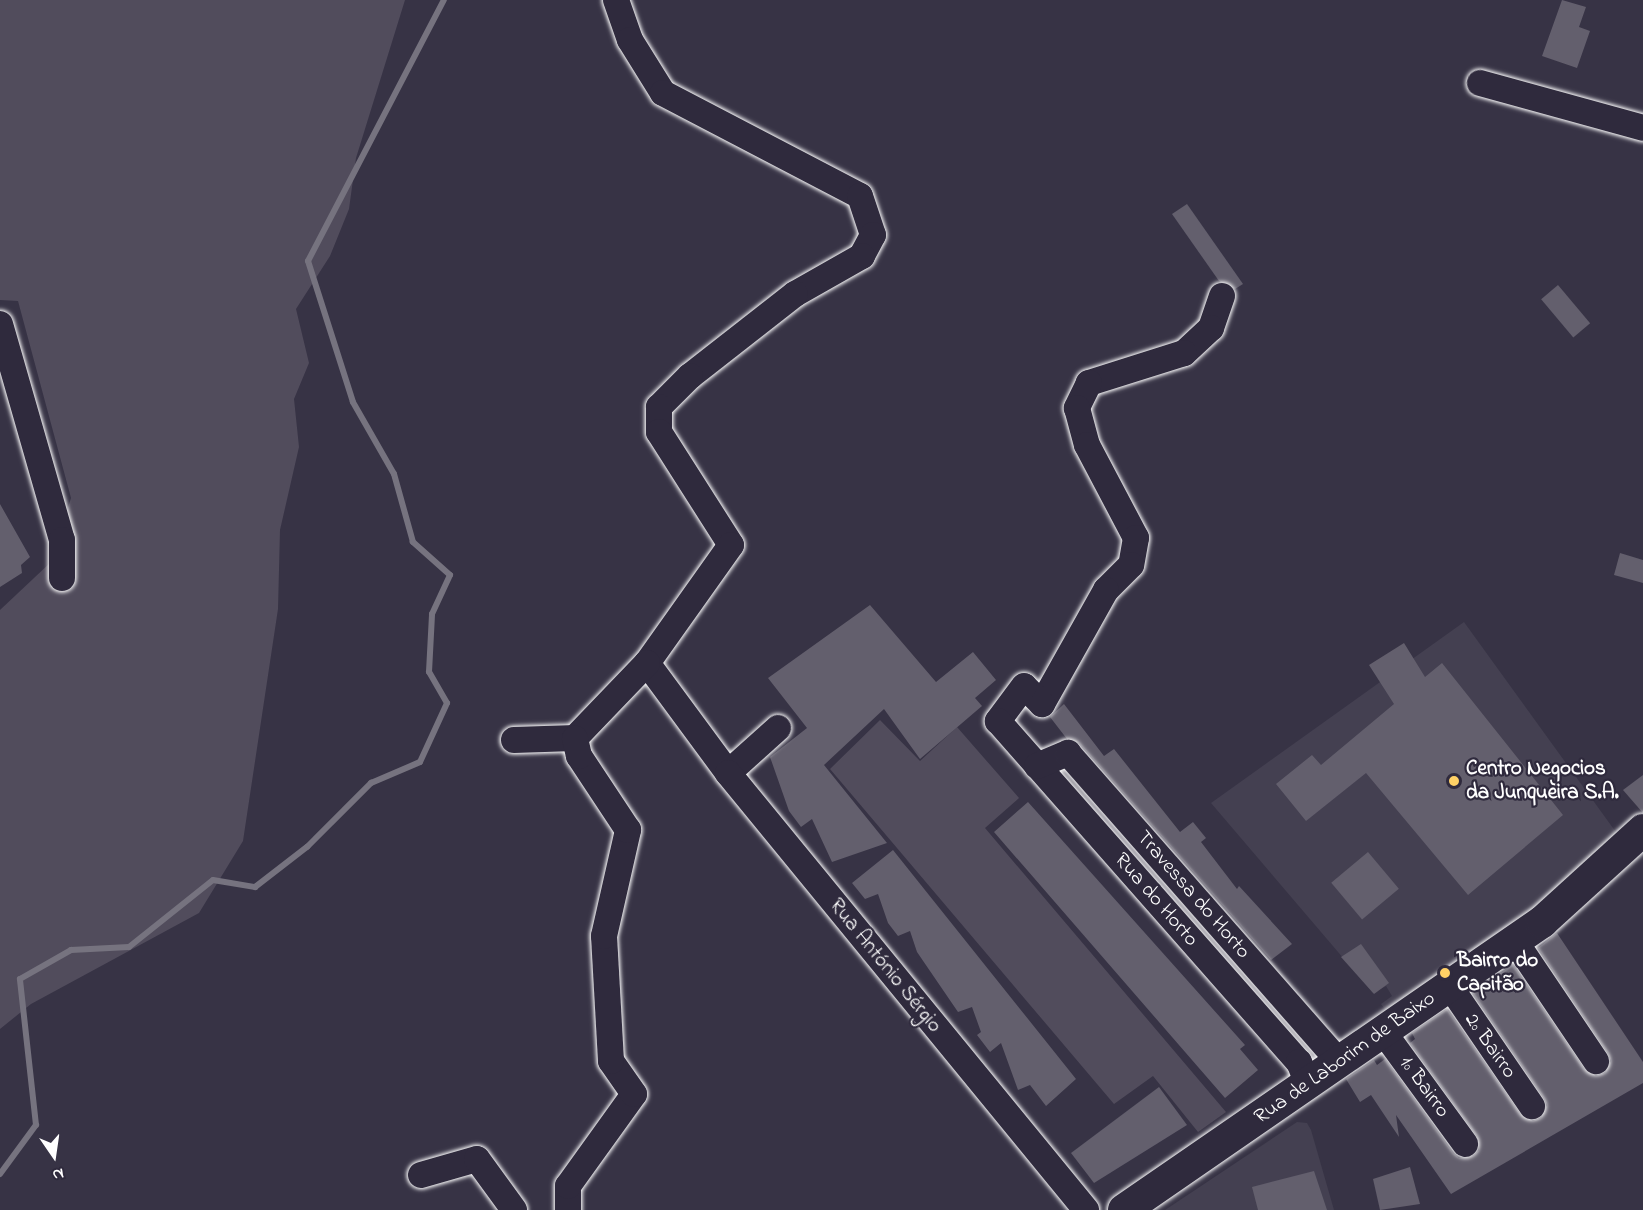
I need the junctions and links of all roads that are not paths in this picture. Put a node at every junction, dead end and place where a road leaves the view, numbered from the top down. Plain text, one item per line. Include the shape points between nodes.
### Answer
1 (616, 0) edge
2 (1480, 83) dead end
3 (1642, 127) edge
4 (1222, 296) dead end
5 (0, 324) edge
6 (62, 578) dead end
7 (646, 663) junction
8 (778, 728) dead end
9 (575, 738) junction
10 (514, 740) dead end
11 (1037, 766) junction
12 (728, 774) junction
13 (1643, 830) edge
14 (1515, 941) junction
15 (1449, 986) junction
16 (1382, 1030) junction
17 (1339, 1061) junction
18 (1596, 1061) dead end
19 (1308, 1084) junction
20 (1532, 1106) dead end
21 (1465, 1144) dead end
22 (421, 1174) dead end
23 (514, 1210) edge
24 (568, 1210) edge
25 (1086, 1210) edge
26 (1124, 1210) edge

1 - 7 street via 630,40 663,93 860,196 873,235 862,256 795,294 690,376 659,407 659,432 731,545
2 - 3 street
4 - 11 street, Rua do Horto via 1211,328 1184,353 1089,383 1077,408 1087,445 1136,538 1131,565 1106,590 1042,704 1024,686 998,721
5 - 6 street via 62,540
7 - 9 street
7 - 12 street, Rua António Sérgio
8 - 12 street
9 - 10 street
9 - 24 street via 579,756 628,830 604,936 611,1061 633,1094 568,1186
11 - 17 street, Travessa do Horto via 1068,753
11 - 19 street, Rua do Horto via 1299,1062
12 - 25 street, Rua António Sérgio
13 - 14 main road, Rua de Laborim de Baixo via 1562,906
14 - 15 main road, Rua de Laborim de Baixo
14 - 18 street
15 - 16 main road, Rua de Laborim de Baixo
15 - 20 street, 2º Bairro
16 - 17 main road, Rua de Laborim de Baixo
16 - 21 street, 1º Bairro
17 - 19 main road, Rua de Laborim de Baixo
19 - 26 main road, Rua de Laborim de Baixo
22 - 23 street via 477,1160

